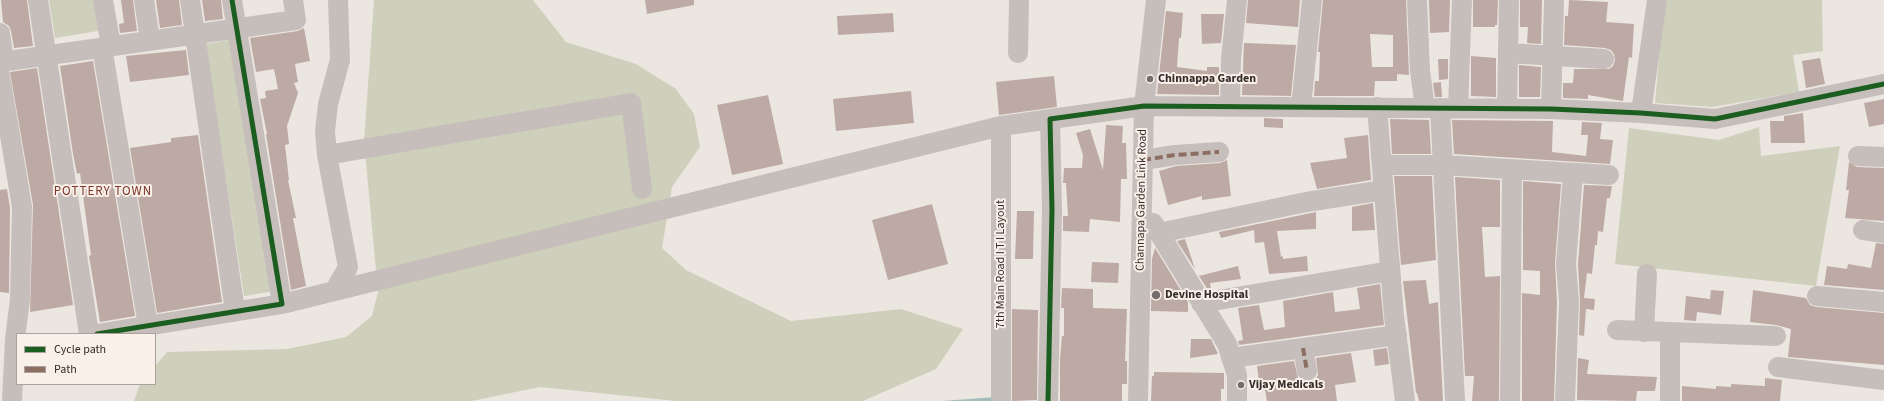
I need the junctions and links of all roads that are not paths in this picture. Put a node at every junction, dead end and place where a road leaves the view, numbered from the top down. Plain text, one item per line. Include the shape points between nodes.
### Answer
1 (38, 0) edge
2 (103, 0) edge
3 (144, 0) edge
4 (190, 0) edge
5 (232, 0) edge
6 (293, 0) edge
7 (338, 0) edge
8 (1019, 0) edge
9 (1156, 0) edge
10 (1237, 0) edge
11 (1312, 0) edge
12 (1417, 0) edge
13 (1462, 0) edge
14 (1509, 0) edge
15 (1554, 0) edge
16 (1657, 0) edge
17 (236, 28) junction
18 (0, 33) edge
19 (195, 34) junction
20 (150, 40) junction
21 (106, 46) junction
22 (1018, 53) dead end
23 (1508, 54) junction
24 (46, 55) junction
25 (1552, 56) junction
26 (1604, 59) dead end
27 (1, 66) edge
28 (1884, 84) edge
29 (1144, 106) junction
30 (1230, 106) junction
31 (1301, 107) junction
32 (1377, 107) junction
33 (1441, 108) junction
34 (1507, 109) junction
35 (1551, 109) junction
36 (1641, 112) junction
37 (1050, 119) junction
38 (1001, 126) junction
39 (1219, 152) dead end
40 (327, 155) junction
41 (1858, 156) dead end
42 (1884, 157) edge
43 (1143, 160) junction
44 (1382, 165) junction
45 (1443, 165) junction
46 (1512, 169) junction
47 (1573, 173) junction
48 (1609, 175) dead end
49 (9, 180) edge
50 (642, 189) dead end
51 (1384, 190) junction
52 (1142, 206) junction
53 (1863, 230) dead end
54 (1884, 232) edge
55 (1159, 233) junction
56 (1390, 271) junction
57 (1647, 274) dead end
58 (334, 290) junction
59 (1817, 296) dead end
60 (1884, 302) edge
61 (1201, 303) junction
62 (282, 304) junction
63 (235, 311) junction
64 (148, 326) junction
65 (1617, 330) dead end
66 (1644, 332) junction
67 (89, 333) edge
68 (103, 333) edge
69 (1670, 333) junction
70 (1397, 336) junction
71 (1776, 336) dead end
72 (11, 339) edge
73 (1303, 348) junction
74 (1231, 358) junction
75 (1778, 367) dead end
76 (1307, 371) dead end
77 (1884, 380) edge
78 (12, 401) edge
79 (1002, 401) edge
80 (1048, 401) edge
81 (1138, 401) edge
82 (1237, 401) edge
83 (1405, 401) edge
84 (1455, 401) edge
85 (1510, 401) edge
86 (1565, 401) edge
87 (1670, 401) edge

1 - 24 street
2 - 21 street
3 - 20 street
4 - 19 street
5 - 17 street
6 - 17 street via 296,20
7 - 40 street via 340,60 328,104 325,131
8 - 22 street
9 - 29 street, Channapa Garden Link Road
10 - 30 street
11 - 31 street
12 - 33 street via 1420,71
13 - 33 street
14 - 23 street
15 - 25 street
16 - 36 street
17 - 19 street
17 - 62 street
18 - 27 street
19 - 20 street
19 - 63 street
20 - 21 street
21 - 24 street
21 - 64 street
23 - 25 street
23 - 34 street
24 - 27 street
24 - 67 street
25 - 26 street
25 - 35 street
27 - 49 street
28 - 36 street via 1715,119
29 - 30 street
29 - 37 street
29 - 43 street, Channapa Garden Link Road
30 - 31 street
31 - 32 street
32 - 33 street
32 - 44 street
33 - 34 street
33 - 45 street
34 - 35 street
35 - 36 street
37 - 38 street
37 - 80 street via 1052,210
38 - 58 street
38 - 79 street, 7th Main Road I T I Layout
39 - 43 street
40 - 50 street via 631,103
40 - 58 street via 348,267
41 - 42 street
43 - 52 street, Channapa Garden Link Road
44 - 45 street
44 - 51 street
45 - 46 street
45 - 84 street
46 - 47 street
46 - 85 street
47 - 48 street
47 - 86 street via 1566,264 1569,302
49 - 72 street via 22,207 20,299
51 - 55 street via 1306,202
51 - 56 street
52 - 55 street
52 - 81 street, Channapa Garden Link Road
53 - 54 street
55 - 61 street
56 - 61 street
56 - 70 street
57 - 66 street
58 - 62 street
59 - 60 street
61 - 74 street via 1227,344
62 - 63 street
63 - 64 street
64 - 68 street
65 - 66 street
66 - 69 street
69 - 71 street
69 - 87 street
70 - 73 street
70 - 83 street
72 - 78 street
73 - 74 street
73 - 76 street
74 - 82 street via 1237,375
75 - 77 street

